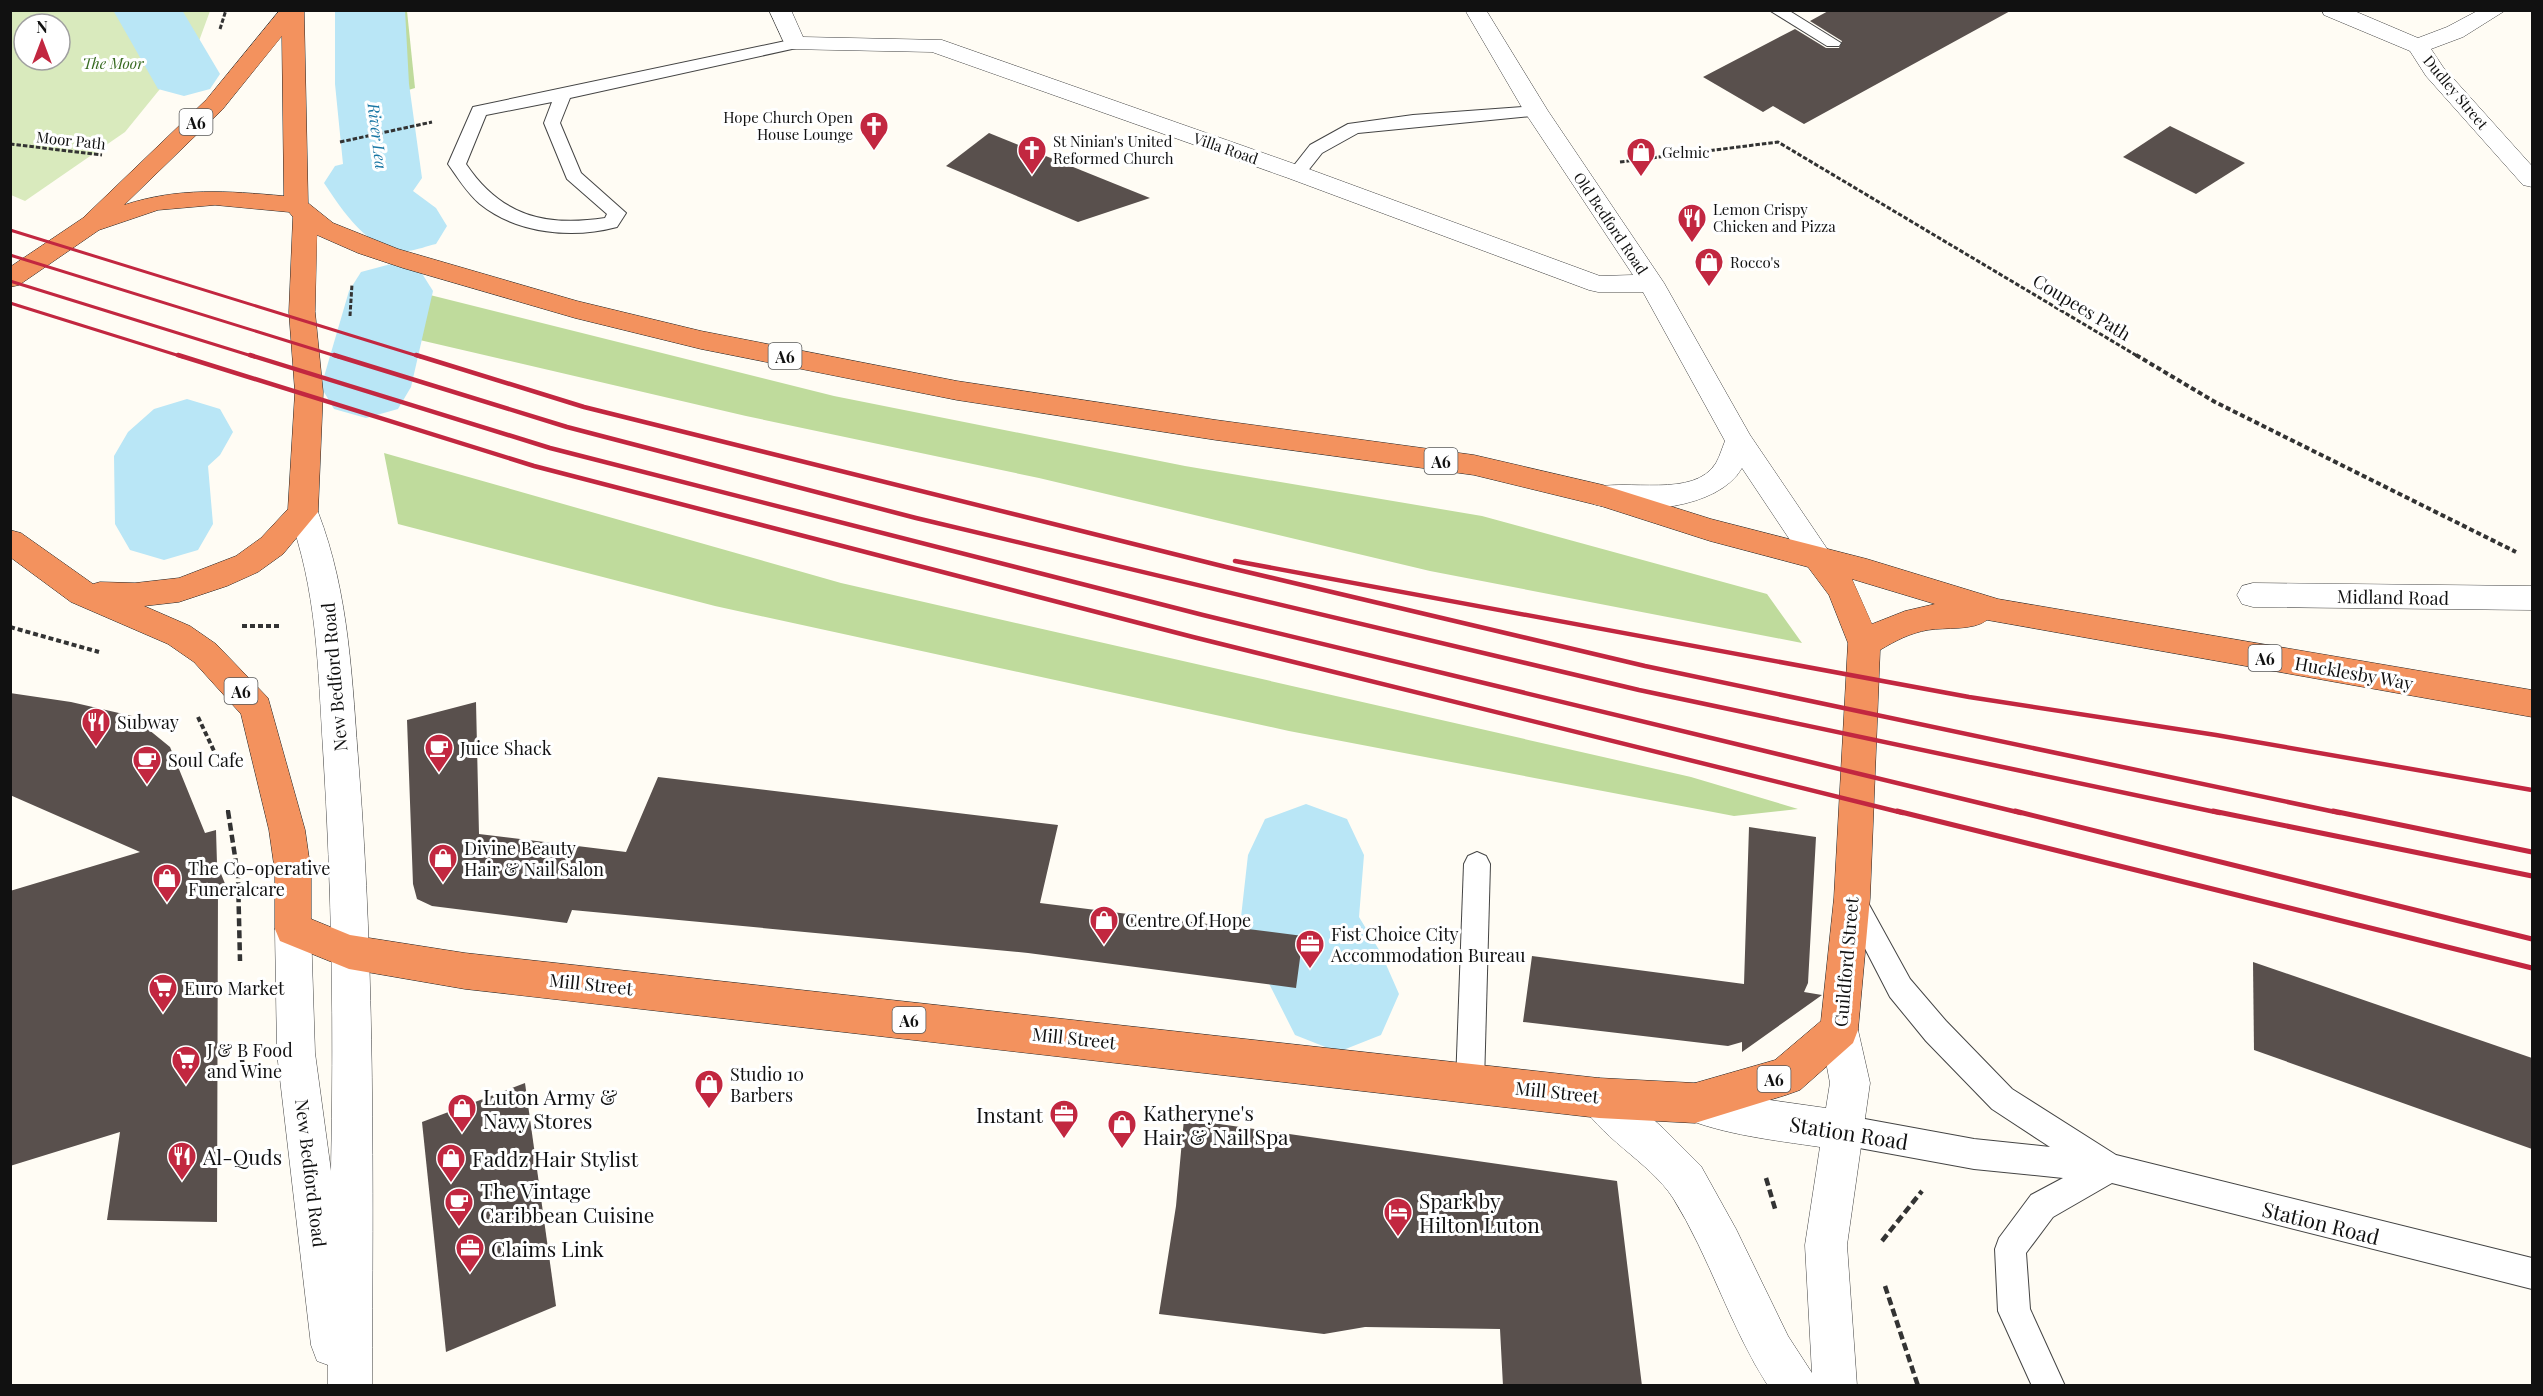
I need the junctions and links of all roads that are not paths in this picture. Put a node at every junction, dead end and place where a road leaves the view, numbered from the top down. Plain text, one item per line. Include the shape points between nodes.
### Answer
1 (292, 10) edge
2 (780, 10) edge
3 (1475, 10) edge
4 (1776, 10) edge
5 (2332, 10) edge
6 (2496, 10) edge
7 (1833, 43) dead end
8 (795, 44) junction
9 (2418, 46) junction
10 (563, 95) junction
11 (1536, 111) junction
12 (1297, 173) junction
13 (2532, 180) edge
14 (301, 212) junction
15 (90, 224) junction
16 (10, 279) edge
17 (1651, 283) junction
18 (1739, 441) junction
19 (1603, 496) junction
20 (303, 512) junction
21 (10, 541) edge
22 (1819, 559) junction
23 (82, 593) junction
24 (2253, 595) dead end
25 (2532, 598) edge
26 (1998, 611) junction
27 (1864, 643) junction
28 (2532, 704) edge
29 (1477, 864) dead end
30 (1852, 898) junction
31 (293, 929) junction
32 (349, 952) junction
33 (1839, 1030) junction
34 (1470, 1083) junction
35 (1599, 1098) junction
36 (1695, 1104) junction
37 (1843, 1130) junction
38 (2110, 1168) junction
39 (2519, 1271) edge
40 (2532, 1287) edge
41 (338, 1386) edge
42 (350, 1386) edge
43 (1795, 1386) edge
44 (1835, 1386) edge
45 (2049, 1386) edge

1 - 14 highway, A6
1 - 15 highway, A6 via 214,105
2 - 8 street
3 - 11 street, Old Bedford Road
4 - 7 lane
5 - 9 street, Dudley Street
6 - 9 street
8 - 10 lane
8 - 12 street, Villa Road via 934,45
9 - 13 street, Dudley Street via 2434,71
10 - 10 lane via 552,123 573,176 617,213 611,223 585,228 551,226 506,215 467,182 457,164 479,111
11 - 12 lane via 1353,128 1316,149
11 - 17 street, Old Bedford Road
12 - 17 street, Villa Road via 1598,284
14 - 15 highway via 215,197 155,203
14 - 19 highway, A6 via 377,251 490,286 679,334 857,372 1084,412 1474,465
14 - 20 highway via 302,312 309,392
15 - 16 highway
17 - 18 street, Old Bedford Road
18 - 19 street via 1724,474 1691,492
18 - 22 street, Old Bedford Road
19 - 22 highway, A6
20 - 23 highway via 272,546 247,564 216,578 157,593
20 - 32 street, New Bedford Road via 317,543 332,624 345,807
21 - 23 highway, New Bedford Road
22 - 26 highway, Hucklesby Way / A6
22 - 27 highway via 1843,590
23 - 31 highway, New Bedford Road / A6 via 179,634 205,653 256,708 287,830 293,872
24 - 25 street, Midland Road
26 - 27 highway, Hucklesby Way / A6 via 1935,614 1897,624
26 - 28 highway, Hucklesby Way / A6
27 - 30 highway, Guildford Street
29 - 34 lane
30 - 33 highway, Guildford Street
30 - 38 lane, Station Road via 1900,988 1936,1031 2002,1099
31 - 32 highway, Mill Street / A6
31 - 41 street, New Bedford Road via 296,1053
32 - 34 highway, Mill Street / A6 via 465,971
32 - 42 street, New Bedford Road
33 - 36 highway, Mill Street / A6 via 1785,1076
33 - 37 street, Guildford Street via 1850,1083
34 - 35 highway, Mill Street / A6
35 - 36 highway, Mill Street / A6
35 - 43 street via 1686,1181 1772,1352
36 - 37 street, Station Road via 1756,1118
37 - 38 lane, Station Road via 1974,1154
37 - 44 street, Guildford Street via 1826,1245
38 - 39 lane, Station Road
38 - 45 lane via 2042,1206 2010,1249 2014,1311
39 - 40 lane

